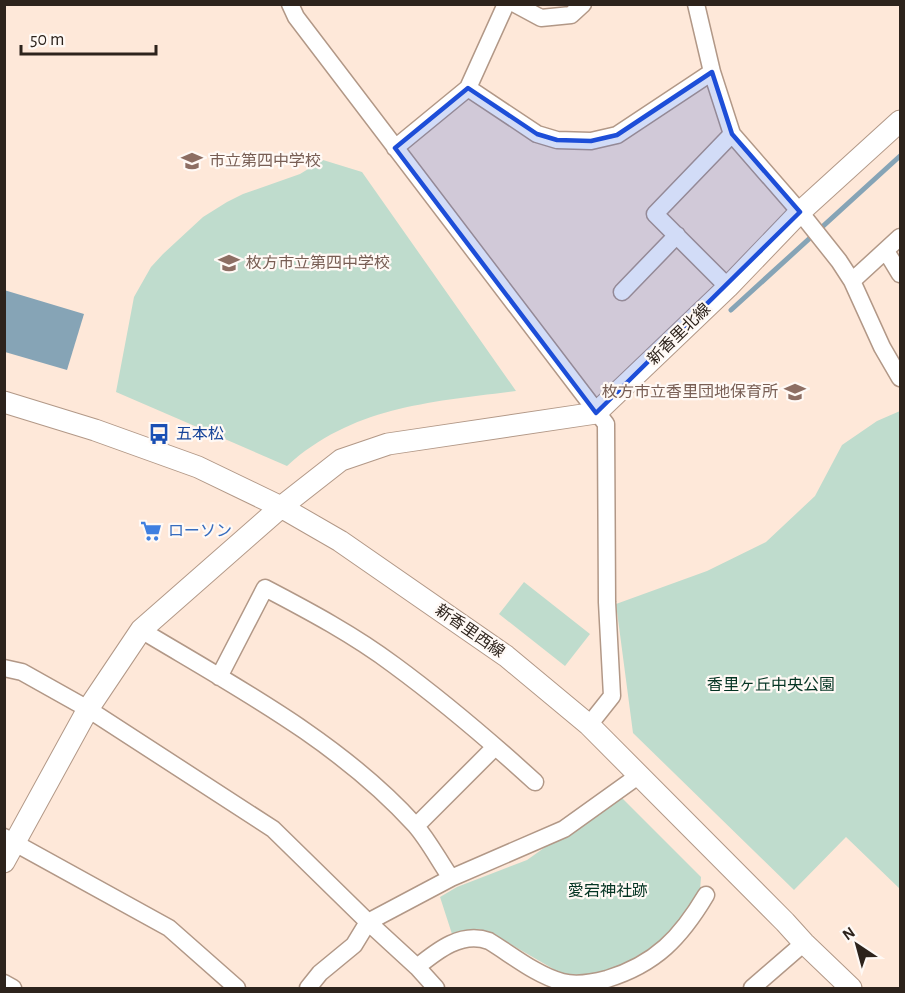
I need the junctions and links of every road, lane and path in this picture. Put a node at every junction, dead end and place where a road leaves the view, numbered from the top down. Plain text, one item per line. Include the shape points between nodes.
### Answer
1 (290, 4) edge
2 (506, 4) edge
3 (515, 4) edge
4 (582, 4) edge
5 (696, 4) edge
6 (712, 72) junction
7 (468, 88) junction
8 (900, 121) edge
9 (732, 134) junction
10 (395, 148) junction
11 (805, 217) junction
12 (677, 235) junction
13 (900, 237) edge
14 (886, 251) junction
15 (900, 274) edge
16 (852, 281) junction
17 (728, 287) junction
18 (622, 292) dead end
19 (900, 378) edge
20 (4, 402) edge
21 (596, 413) junction
22 (281, 507) junction
23 (141, 630) junction
24 (4, 668) edge
25 (219, 677) junction
26 (88, 709) junction
27 (589, 724) junction
28 (495, 747) junction
29 (638, 776) junction
30 (535, 782) dead end
31 (416, 826) junction
32 (10, 840) edge
33 (4, 862) edge
34 (451, 878) junction
35 (706, 895) dead end
36 (368, 922) junction
37 (804, 943) junction
38 (417, 967) junction
39 (4, 983) edge
40 (13, 988) edge
41 (237, 988) edge
42 (308, 988) edge
43 (436, 988) edge
44 (752, 988) edge
45 (851, 988) edge

1 - 10 street
2 - 7 street
3 - 4 street via 541,18 571,15
5 - 6 street
6 - 7 street via 617,135 591,141 557,140 537,134
6 - 9 street
7 - 10 street
8 - 11 street, 新香里北線
9 - 11 street
9 - 12 street via 655,214
10 - 21 street
11 - 16 street
11 - 17 street, 新香里北線
12 - 17 street
12 - 18 street
13 - 14 street
14 - 15 street
14 - 16 street
16 - 19 street
17 - 21 street, 新香里北線
20 - 22 street, 新香里西線 via 198,467
21 - 22 street via 388,444 341,460
21 - 27 street via 606,424 612,696
22 - 23 street
22 - 27 street, 新香里西線 via 340,541 506,657
23 - 25 street
23 - 26 street
24 - 26 street via 22,672
25 - 28 street via 264,588 393,664
25 - 31 street via 322,742
26 - 32 street
26 - 36 street via 273,829
27 - 29 street, 新香里西線
28 - 30 street
28 - 31 street
29 - 34 street via 564,828
29 - 37 street, 新香里西線
31 - 34 street
32 - 33 street
32 - 41 street via 169,928
34 - 36 street
35 - 38 street via 680,934 658,954 630,972 599,981 575,985 560,981 478,937 452,943
36 - 38 street
36 - 42 street via 354,945
37 - 44 street
37 - 45 street, 新香里西線
38 - 43 street
39 - 40 street

